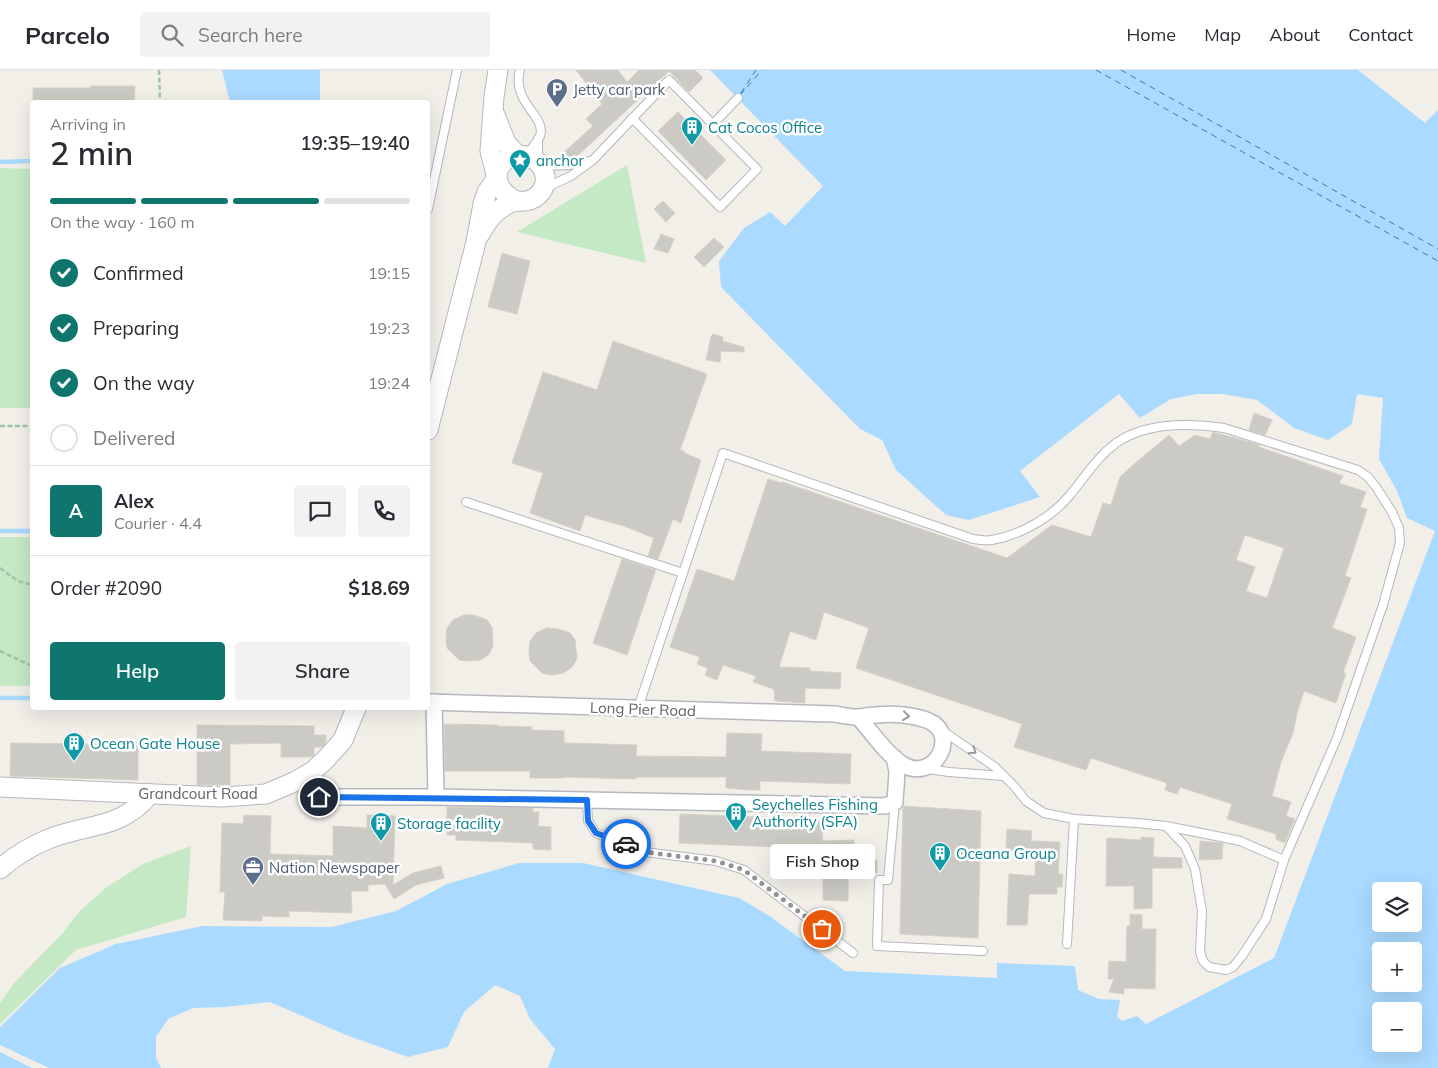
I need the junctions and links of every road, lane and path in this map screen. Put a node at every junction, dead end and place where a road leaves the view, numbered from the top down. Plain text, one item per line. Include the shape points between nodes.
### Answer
1 (159, 70) edge
2 (457, 70) edge
3 (498, 70) edge
4 (520, 70) edge
5 (494, 97) junction
6 (738, 98) dead end
7 (160, 100) edge
8 (632, 118) junction
9 (713, 124) junction
10 (538, 140) junction
11 (528, 158) junction
12 (593, 160) junction
13 (496, 178) junction
14 (543, 189) junction
15 (430, 200) edge
16 (516, 201) junction
17 (476, 242) junction
18 (431, 402) edge
19 (0, 426) edge
20 (30, 426) edge
21 (466, 502) dead end
22 (0, 568) edge
23 (683, 573) junction
24 (30, 584) edge
25 (0, 651) edge
26 (30, 665) edge
27 (431, 702) edge
28 (638, 708) junction
29 (355, 710) edge
30 (858, 717) junction
31 (939, 728) junction
32 (894, 757) junction
33 (925, 768) junction
34 (1004, 776) junction
35 (0, 787) edge
36 (30, 789) junction
37 (150, 794) junction
38 (319, 797) dead end
39 (436, 797) junction
40 (587, 800) junction
41 (0, 802) edge
42 (895, 802) junction
43 (1074, 819) junction
44 (1166, 826) junction
45 (1284, 860) junction
46 (0, 869) edge
47 (1067, 944) dead end
48 (983, 952) dead end
49 (854, 953) dead end

1 - 7 path
2 - 15 lane
3 - 5 street
4 - 10 lane via 518,86 524,103 537,119 541,134
5 - 11 street via 494,110 502,135
5 - 13 street via 490,151
6 - 9 lane
8 - 9 lane via 669,80
8 - 9 lane via 720,207 758,169
8 - 12 lane
10 - 11 lane
10 - 11 lane
11 - 12 lane via 558,166
11 - 13 street via 511,157 503,162
11 - 14 street via 544,170
12 - 14 lane via 571,176
13 - 16 street via 504,194
13 - 17 street via 483,204
14 - 16 street via 532,200
16 - 17 street via 490,219
17 - 18 street
19 - 20 path
21 - 23 lane
22 - 24 path via 18,581
23 - 28 lane
23 - 45 lane via 722,453 973,539 991,540 1011,535 1053,513 1096,461 1117,443 1143,431 1167,426 1224,428 1358,470 1368,477 1392,512 1399,528 1400,543 1383,605 1337,738
25 - 26 path
27 - 28 street, Long Pier Road
27 - 39 street
28 - 30 street, Long Pier Road
29 - 37 street, Grandcourt Road via 342,740 326,759 280,789 266,794 221,797
30 -> 31 street, Long Pier Road via 878,714 912,717 932,722
30 - 32 street
31 - 33 street via 943,743 940,755
31 -> 34 lane
32 - 33 street via 909,768
32 - 42 street via 898,772
33 - 34 lane
34 - 43 lane via 1034,808
35 - 36 street, Grandcourt Road
36 - 37 street, Grandcourt Road
36 - 41 street
37 - 46 street via 130,814 46,840
38 - 39 street
39 - 40 street
40 - 42 street via 871,807
40 - 49 lane via 588,821 596,833 645,852 716,861 744,870
42 - 48 lane via 888,880 880,880 877,946
43 - 44 lane
43 - 47 lane
44 - 45 lane via 1240,841
44 - 45 lane via 1185,846 1195,869 1202,911 1200,952 1209,967 1226,970 1233,967 1253,942 1266,919

